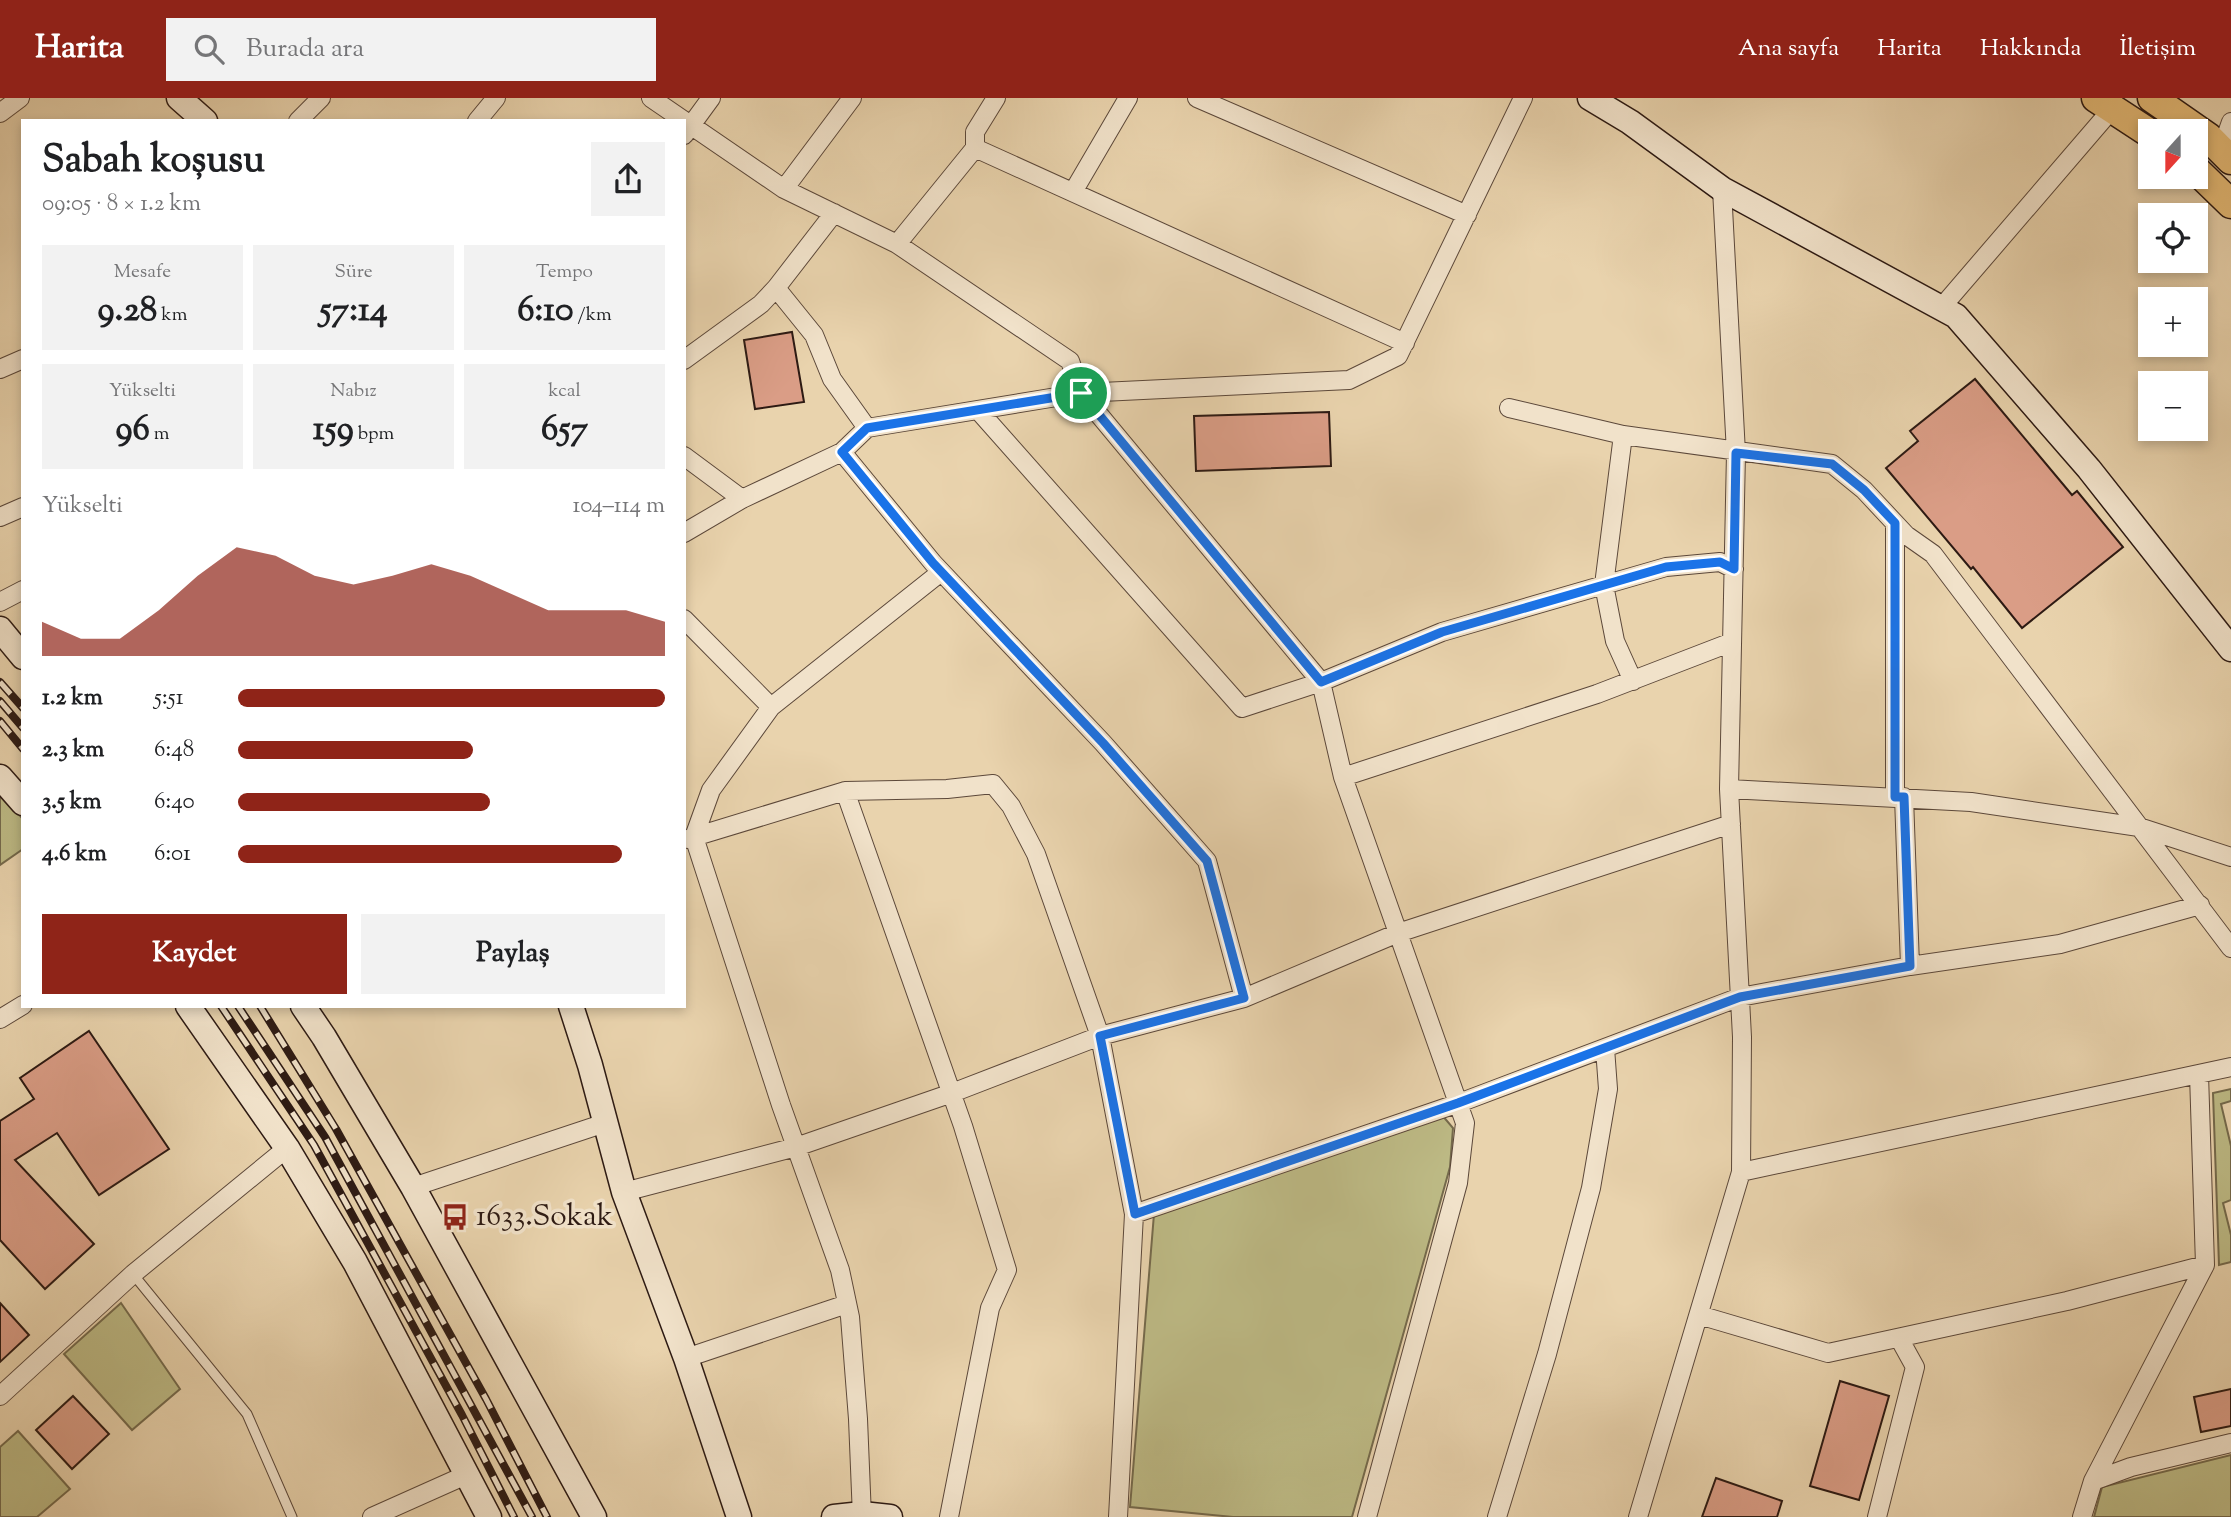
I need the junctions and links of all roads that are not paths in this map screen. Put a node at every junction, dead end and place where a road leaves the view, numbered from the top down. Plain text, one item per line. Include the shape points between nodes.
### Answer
1 (20, 98) edge
2 (178, 98) edge
3 (321, 98) edge
4 (496, 98) edge
5 (651, 98) edge
6 (711, 98) edge
7 (852, 98) edge
8 (996, 98) edge
9 (1128, 98) edge
10 (1197, 98) edge
11 (1523, 98) edge
12 (1590, 98) edge
13 (2152, 98) edge
14 (2107, 102) edge
15 (0, 113) edge
16 (203, 119) edge
17 (300, 119) edge
18 (479, 119) edge
19 (675, 119) edge
20 (2231, 122) edge
21 (2138, 125) edge
22 (688, 130) edge
23 (975, 148) junction
24 (2226, 155) edge
25 (2208, 182) edge
26 (784, 189) junction
27 (1722, 189) junction
28 (1073, 192) junction
29 (2231, 204) edge
30 (834, 213) junction
31 (1467, 215) junction
32 (897, 244) junction
33 (776, 288) junction
34 (1941, 308) junction
35 (1405, 343) junction
36 (686, 359) edge
37 (21, 360) edge
38 (0, 369) edge
39 (1081, 393) junction
40 (1509, 408) dead end
41 (978, 410) junction
42 (867, 428) junction
43 (1623, 435) junction
44 (842, 452) junction
45 (1736, 453) junction
46 (686, 457) edge
47 (742, 499) junction
48 (21, 508) edge
49 (0, 517) edge
50 (1895, 523) junction
51 (686, 532) edge
52 (1734, 569) junction
53 (941, 572) junction
54 (1604, 585) junction
55 (21, 591) edge
56 (0, 602) edge
57 (686, 621) edge
58 (0, 629) edge
59 (1732, 642) junction
60 (2231, 649) edge
61 (21, 655) edge
62 (1633, 681) junction
63 (1321, 682) junction
64 (771, 707) junction
65 (0, 777) edge
66 (1343, 777) junction
67 (1729, 789) junction
68 (845, 791) junction
69 (1900, 797) junction
70 (21, 801) edge
71 (1731, 824) junction
72 (2139, 827) junction
73 (689, 839) edge
74 (2231, 858) edge
75 (2200, 905) junction
76 (1398, 933) junction
77 (2231, 948) edge
78 (1910, 966) junction
79 (1740, 997) junction
80 (1244, 998) junction
81 (21, 1006) edge
82 (189, 1008) edge
83 (304, 1008) edge
84 (572, 1008) edge
85 (0, 1019) edge
86 (1100, 1036) junction
87 (1605, 1048) junction
88 (2231, 1067) edge
89 (2199, 1074) junction
90 (952, 1093) junction
91 (1458, 1103) junction
92 (605, 1123) junction
93 (796, 1147) junction
94 (287, 1148) junction
95 (1741, 1172) junction
96 (413, 1187) junction
97 (624, 1192) junction
98 (1135, 1214) junction
99 (2205, 1265) junction
100 (133, 1274) junction
101 (847, 1304) junction
102 (1699, 1315) junction
103 (1899, 1338) junction
104 (686, 1358) junction
105 (0, 1396) edge
106 (2231, 1443) edge
107 (466, 1475) junction
108 (2093, 1480) junction
109 (862, 1515) edge
110 (292, 1517) edge
111 (372, 1517) edge
112 (489, 1517) edge
113 (594, 1517) edge
114 (739, 1517) edge
115 (834, 1517) edge
116 (890, 1517) edge
117 (949, 1517) edge
118 (1118, 1517) edge
119 (1367, 1517) edge
120 (1497, 1517) edge
121 (1638, 1517) edge
122 (1877, 1517) edge
123 (2082, 1517) edge

1 - 15 street
2 - 16 street
3 - 17 street
4 - 18 street
5 - 19 street
6 - 22 street
7 - 26 street
8 - 23 street via 975,132
9 - 28 street
10 - 31 street
11 - 31 street
12 - 27 street
13 - 24 main road
14 - 21 main road
14 - 34 street
20 - 24 street
22 - 26 street
23 - 28 street
23 - 32 street
25 - 29 main road
26 - 30 street
27 - 34 street
27 - 45 street
28 - 35 street
30 - 32 street
30 - 33 street
31 - 35 street
32 - 39 street via 1070,361
33 - 36 street
33 - 42 street via 814,335 832,379
34 - 60 street via 1956,316 2089,469
35 - 39 street via 1398,356 1349,380
37 - 38 street
39 - 41 street
39 - 63 street
40 - 43 street
41 - 42 street
41 - 63 street via 1242,708
42 - 44 street
43 - 45 street
43 - 54 street
44 - 47 street
44 - 53 street
45 - 50 street via 1832,464
45 - 52 street
46 - 47 street
47 - 51 street
48 - 49 street
50 - 69 street
50 - 72 street via 1933,554
52 - 54 street via 1720,562 1666,567
52 - 59 street
53 - 64 street
53 - 80 street via 1207,861
54 - 62 street via 1615,641
54 - 63 street via 1442,632
55 - 56 street
57 - 64 street
58 - 61 street
59 - 62 street
59 - 67 street
62 - 66 street
63 - 66 street
64 - 73 street via 711,790
65 - 70 street
66 - 76 street
67 - 69 street
67 - 71 street
68 - 73 street
68 - 86 street via 993,784 1036,854
68 - 90 street
69 - 72 street via 1971,802
69 - 78 street
71 - 76 street
71 - 79 street
72 - 74 street
72 - 75 street
73 - 93 street
75 - 77 street
75 - 78 street via 2060,944
76 - 80 street
76 - 91 street
78 - 79 street
79 - 87 street
79 - 95 street
80 - 86 street
81 - 85 street
82 - 94 street
83 - 96 street
84 - 92 street
86 - 90 street
86 - 98 street
87 - 91 street
87 - 120 street via 1608,1088 1591,1188
88 - 89 street
89 - 95 street
89 - 99 street
90 - 93 street
90 - 117 street via 1007,1270 990,1308
91 - 98 street
91 - 119 street via 1465,1123 1458,1183
92 - 96 street
92 - 97 street
93 - 97 street
93 - 101 street via 840,1270
94 - 100 street
94 - 107 street via 355,1262
95 - 102 street
96 - 113 street
97 - 104 street
98 - 118 street
99 - 103 street
99 - 108 street
100 - 105 street
100 - 110 lane via 247,1414
101 - 104 street
101 - 109 street
102 - 103 street via 1828,1353
102 - 121 street
103 - 122 street via 1915,1367
104 - 114 street
106 - 108 street
107 - 111 street
107 - 112 street
108 - 123 street
109 - 115 street
109 - 116 street

